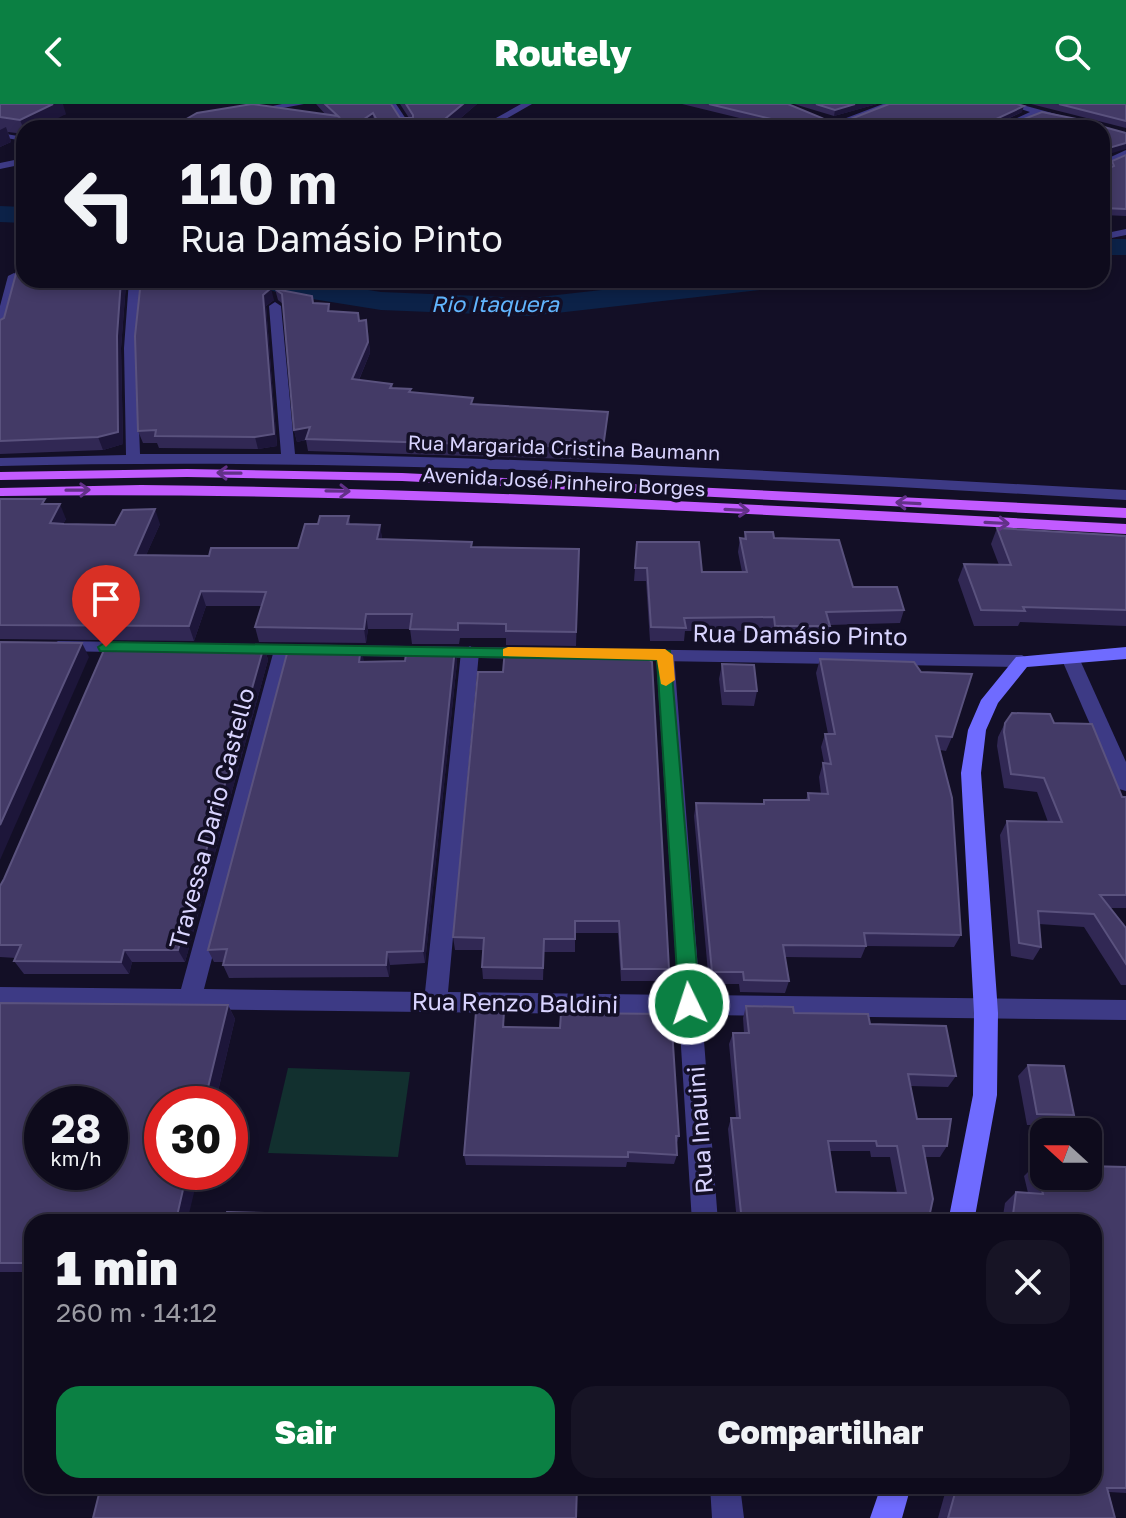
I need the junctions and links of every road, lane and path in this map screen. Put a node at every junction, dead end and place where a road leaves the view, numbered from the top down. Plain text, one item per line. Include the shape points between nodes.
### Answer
1 (300, 104) edge
2 (528, 104) edge
3 (891, 104) edge
4 (1009, 104) edge
5 (1038, 112) junction
6 (238, 114) edge
7 (223, 116) edge
8 (198, 120) edge
9 (498, 120) edge
10 (849, 120) edge
11 (1019, 120) edge
12 (1070, 120) edge
13 (1110, 130) edge
14 (1114, 131) edge
15 (16, 284) edge
16 (137, 288) edge
17 (275, 306) dead end
18 (0, 329) edge
19 (133, 457) junction
20 (288, 457) junction
21 (0, 462) edge
22 (0, 476) edge
23 (0, 492) edge
24 (1126, 495) edge
25 (1126, 513) edge
26 (1126, 529) edge
27 (45, 647) edge
28 (283, 650) junction
29 (470, 652) junction
30 (1126, 653) edge
31 (665, 655) junction
32 (1071, 660) junction
33 (1022, 661) junction
34 (1126, 784) edge
35 (0, 997) edge
36 (190, 999) junction
37 (436, 1001) junction
38 (689, 1004) junction
39 (985, 1007) junction
40 (1126, 1010) edge
41 (704, 1214) edge
42 (963, 1214) edge
43 (726, 1494) edge
44 (894, 1494) edge
45 (728, 1518) edge
46 (886, 1518) edge

1 - 6 street
2 - 9 street
3 - 10 street
4 - 5 street
5 - 11 street
5 - 12 street
7 - 8 street
13 - 14 street
15 - 18 street
16 - 19 street via 130,348
17 - 20 street
19 - 20 street, Rua Margarida Cristina Baumann
19 - 21 street, Rua Margarida Cristina Baumann
20 - 24 street, Rua Margarida Cristina Baumann via 634,468
25 -> 22 main road, Avenida José Pinheiro Borges via 343,475
23 -> 26 main road, Avenida José Pinheiro Borges via 393,492
27 - 28 street, Rua Damásio Pinto via 102,655
28 - 29 street, Rua Damásio Pinto
28 - 36 street, Travessa Dario Castello
29 - 31 street, Rua Damásio Pinto
29 - 37 street
30 - 32 main road
31 - 33 street, Rua Damásio Pinto
31 - 38 street, Rua Inauini
32 - 33 main road
32 - 34 street
33 - 39 main road via 990,700 977,730 971,773
35 - 36 street, Rua Renzo Baldini
36 - 37 street, Rua Renzo Baldini
37 - 38 street, Rua Renzo Baldini
38 - 39 street, Rua Renzo Baldini
38 - 41 street, Rua Inauini
39 - 40 street, Rua Renzo Baldini
39 - 42 main road via 985,1095
43 - 45 street
44 - 46 main road

